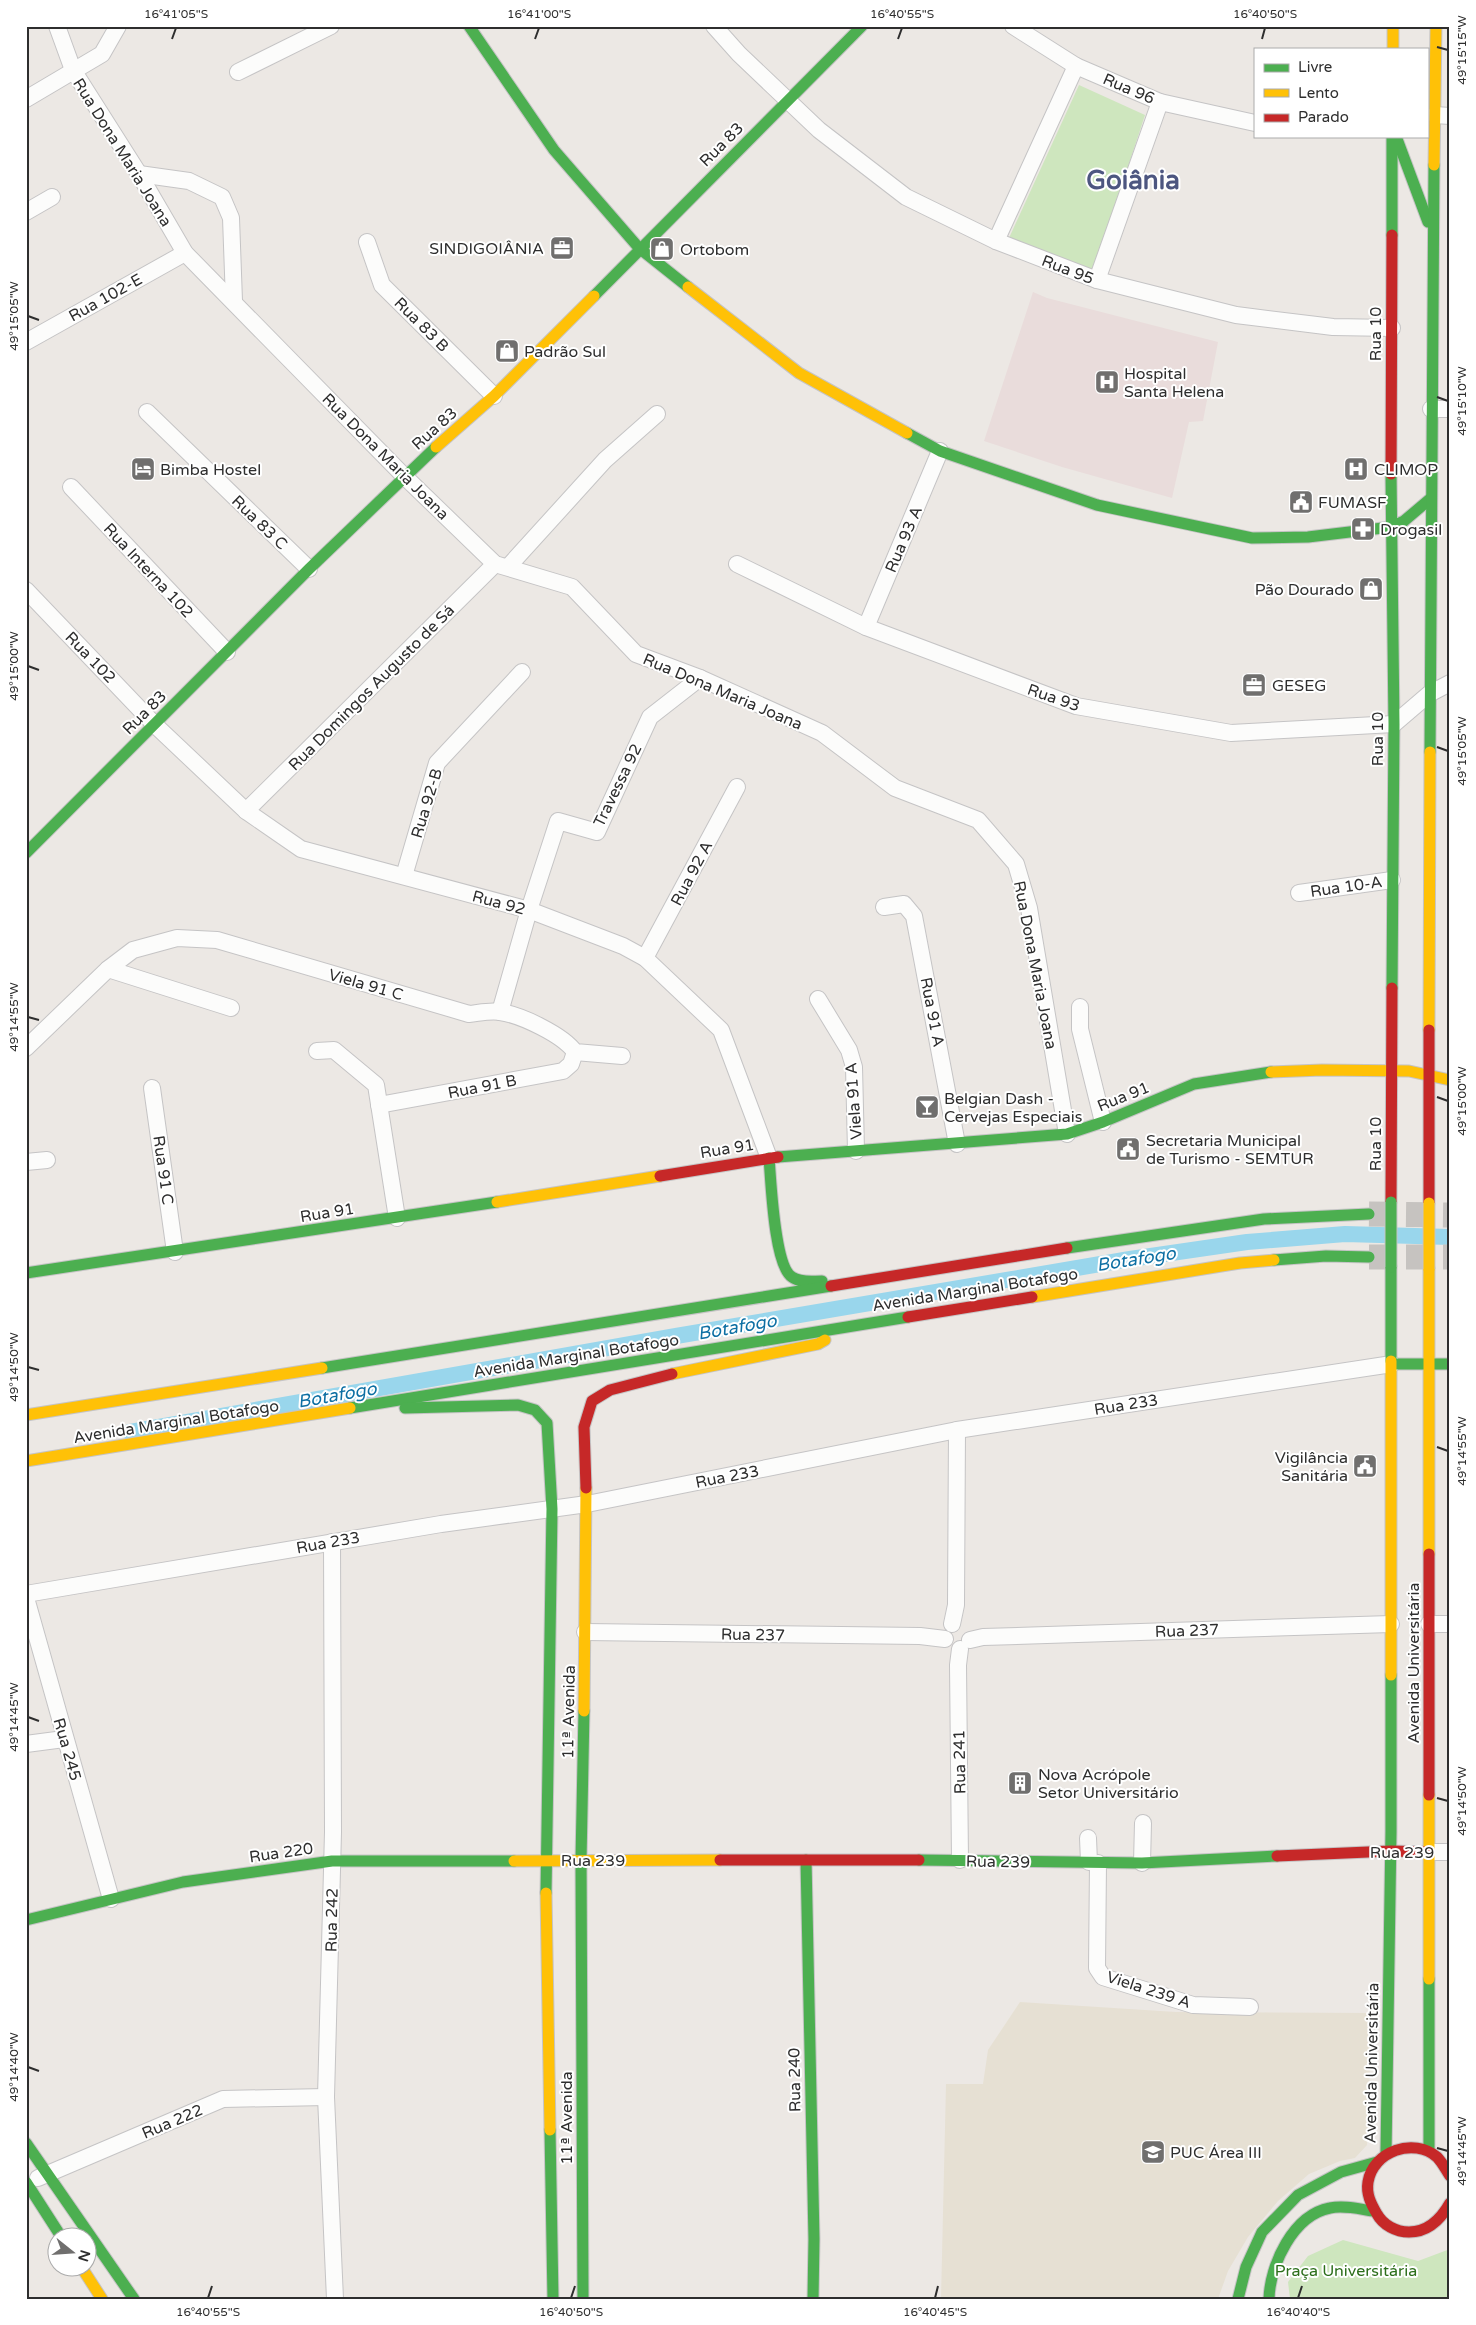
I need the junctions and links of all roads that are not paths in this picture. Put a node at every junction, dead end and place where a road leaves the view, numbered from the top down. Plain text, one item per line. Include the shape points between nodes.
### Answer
1 (57, 26) edge
2 (118, 26) edge
3 (331, 26) edge
4 (469, 26) edge
5 (714, 26) edge
6 (862, 26) edge
7 (1013, 26) edge
8 (1393, 26) edge
9 (1436, 26) edge
10 (1393, 48) edge
11 (1076, 66) junction
12 (73, 70) junction
13 (238, 72) dead end
14 (26, 99) edge
15 (789, 100) junction
16 (1160, 102) junction
17 (1442, 116) edge
18 (1254, 123) edge
19 (1394, 138) edge
20 (1395, 138) edge
21 (139, 174) junction
22 (52, 197) dead end
23 (26, 212) edge
24 (367, 242) dead end
25 (996, 242) junction
26 (640, 248) junction
27 (1433, 250) junction
28 (185, 253) junction
29 (1097, 280) junction
30 (234, 301) junction
31 (1392, 328) junction
32 (26, 342) edge
33 (494, 396) junction
34 (1450, 409) edge
35 (1431, 410) junction
36 (147, 412) dead end
37 (657, 414) dead end
38 (940, 451) junction
39 (404, 476) junction
40 (71, 487) dead end
41 (1430, 499) junction
42 (1391, 527) junction
43 (737, 564) dead end
44 (501, 566) junction
45 (309, 569) junction
46 (26, 590) edge
47 (866, 628) junction
48 (227, 652) junction
49 (522, 672) dead end
50 (700, 678) junction
51 (1450, 683) edge
52 (1429, 694) junction
53 (1394, 724) junction
54 (155, 725) junction
55 (1393, 747) junction
56 (737, 788) dead end
57 (1405, 794) dead end
58 (246, 811) junction
59 (26, 853) edge
60 (404, 876) junction
61 (1392, 880) junction
62 (1299, 893) dead end
63 (884, 907) dead end
64 (529, 910) junction
65 (645, 958) junction
66 (108, 968) junction
67 (818, 999) dead end
68 (232, 1008) dead end
69 (1080, 1010) dead end
70 (500, 1012) junction
71 (26, 1048) edge
72 (317, 1051) dead end
73 (575, 1052) junction
74 (622, 1056) dead end
75 (1391, 1071) junction
76 (1429, 1074) junction
77 (1450, 1080) edge
78 (152, 1088) dead end
79 (379, 1105) junction
80 (1103, 1122) junction
81 (1067, 1134) junction
82 (957, 1144) junction
83 (856, 1151) junction
84 (769, 1158) junction
85 (47, 1160) dead end
86 (26, 1162) edge
87 (1369, 1214) tunnel mouth
88 (397, 1218) junction
89 (175, 1252) junction
90 (1369, 1257) tunnel mouth
91 (948, 1268) junction
92 (26, 1273) edge
93 (853, 1326) junction
94 (1391, 1343) joint
95 (1429, 1363) junction
96 (1392, 1364) junction
97 (1450, 1364) edge
98 (352, 1409) junction
99 (26, 1416) edge
100 (957, 1430) junction
101 (26, 1461) edge
102 (587, 1504) junction
103 (552, 1510) junction
104 (332, 1542) junction
105 (26, 1594) edge
106 (26, 1598) edge
107 (1392, 1624) junction
108 (1429, 1624) junction
109 (1450, 1624) edge
110 (585, 1632) junction
111 (960, 1639) junction
112 (64, 1739) junction
113 (26, 1744) edge
114 (1143, 1822) dead end
115 (1088, 1838) dead end
116 (1391, 1851) junction
117 (1429, 1852) junction
118 (1450, 1852) edge
119 (545, 1860) junction
120 (581, 1860) junction
121 (806, 1860) junction
122 (960, 1860) junction
123 (332, 1861) junction
124 (1093, 1862) junction
125 (1142, 1863) junction
126 (111, 1899) junction
127 (26, 1920) edge
128 (1250, 2007) dead end
129 (326, 2096) junction
130 (26, 2143) edge
131 (1429, 2150) junction
132 (1386, 2153) junction
133 (1377, 2162) junction
134 (1448, 2170) edge
135 (47, 2174) junction
136 (26, 2183) edge
137 (1450, 2203) edge
138 (1372, 2211) junction
139 (1447, 2213) edge
140 (55, 2228) edge
141 (88, 2278) edge
142 (102, 2299) edge
143 (134, 2299) edge
144 (335, 2299) edge
145 (553, 2299) edge
146 (584, 2299) edge
147 (813, 2299) edge
148 (1238, 2299) edge
149 (1269, 2299) edge

1 - 12 street, Rua Dona Maria Joana
2 - 12 street via 102,54
3 - 13 street
4 - 26 main road via 554,150
5 - 15 street, Rua 95
6 - 15 main road, Rua 83
7 - 11 street, Rua 96
8 - 10 main road
9 - 17 main road
11 - 16 street, Rua 96
11 - 25 street
12 - 14 street
12 - 21 street, Rua Dona Maria Joana
15 - 25 street, Rua 95 via 819,130 906,197
15 - 26 main road, Rua 83
16 - 18 street, Rua 96
16 - 29 street
17 - 27 main road
19 - 31 main road, Rua 10
20 - 27 main road via 1426,213
21 - 28 street, Rua Dona Maria Joana
21 - 30 street via 189,181 222,197 231,218
22 - 23 street
24 - 33 street, Rua 83 B via 382,284
25 - 29 street, Rua 95
26 - 33 main road, Rua 83
26 - 38 main road via 799,373
27 - 35 main road
28 - 30 street, Rua Dona Maria Joana
28 - 32 street, Rua 102-E
29 - 31 street, Rua 95 via 1236,315 1333,327
30 - 39 street, Rua Dona Maria Joana
31 - 42 main road, Rua 10
33 - 39 main road, Rua 83
34 - 35 street
35 - 41 main road
36 - 45 street, Rua 83 C
37 - 44 street, Rua Domingos Augusto de Sá via 605,460
38 - 42 main road via 1097,505 1252,538 1308,537
38 - 47 street, Rua 93 A
39 - 44 street, Rua Dona Maria Joana
39 - 45 main road, Rua 83
40 - 48 street, Rua Interna 102
41 - 42 main road via 1404,521
41 - 52 main road
42 - 53 main road, Rua 10
43 - 47 street, Rua 93
44 - 50 street, Rua Dona Maria Joana via 572,587 636,654
44 - 58 street, Rua Domingos Augusto de Sá
45 - 48 main road, Rua 83
46 - 54 street, Rua 102
47 - 53 street, Rua 93 via 1076,706 1230,733
48 - 54 main road, Rua 83
49 - 60 street, Rua 92-B via 437,763
50 - 64 street, Travessa 92 via 650,717 597,832 558,821
50 - 81 street, Rua Dona Maria Joana via 822,734 895,788 978,820 1016,864 1029,908
51 - 52 street
52 - 53 street
52 - 76 main road via 1425,854
53 - 55 main road, Rua 10
54 - 58 street, Rua 92
54 - 59 main road, Rua 83
55 - 57 main road via 1404,774
55 - 61 main road, Rua 10
56 - 65 street, Rua 92 A
58 - 60 street, Rua 92 via 302,849
60 - 64 street, Rua 92
61 - 62 street, Rua 10-A
61 - 75 main road, Rua 10
63 - 82 street, Rua 91 A via 904,904 914,916
64 - 65 street, Rua 92 via 624,946
64 - 70 street, Travessa 92
65 - 84 street, Rua 92 via 721,1030
66 - 68 street
66 - 70 street, Viela 91 C via 132,950 177,938 217,940 469,1014
66 - 71 street, Viela 91 C
67 - 83 street, Viela 91 A via 849,1050 854,1067
69 - 80 street, Rua Dona Maria Joana via 1080,1029
70 - 73 street, Viela 91 C via 559,1036
72 - 79 street via 334,1050 365,1074 376,1085
73 - 74 street
73 - 79 street, Rua 91 B via 571,1064 563,1071
75 - 76 main road, Rua 91
75 - 80 main road, Rua 91 via 1258,1073 1194,1084
75 - 94 main road, Rua 10, bridge
76 - 77 main road, Rua 91
76 - 95 main road, Avenida Universitária, bridge
78 - 89 street, Rua 91 C
79 - 88 street
80 - 81 main road, Rua 91
81 - 82 main road, Rua 91
82 - 83 main road, Rua 91
83 - 84 main road, Rua 91
84 - 88 main road, Rua 91
84 - 91 main road via 779,1252 783,1269 790,1276 798,1280 825,1281 919,1264
85 - 86 street
87 - 91 main road, Avenida Marginal Botafogo via 1264,1219
88 - 89 main road, Rua 91
89 - 92 main road, Rua 91
90 - 93 main road, Avenida Marginal Botafogo via 1326,1256 1240,1263
91 - 99 main road, Avenida Marginal Botafogo
93 - 98 main road, Avenida Marginal Botafogo
93 - 102 main road, 11ª Avenida via 818,1344 661,1376 610,1390 592,1402 584,1427
94 - 96 main road, Avenida Universitária
95 - 96 main road, Rua 233
95 - 97 main road, Rua 233
95 - 108 main road, Avenida Universitária
96 - 100 street, Rua 233
96 - 107 main road, Avenida Universitária
98 - 101 main road, Avenida Marginal Botafogo
98 - 103 main road, 11ª Avenida via 531,1407 541,1413 547,1423
100 - 102 street, Rua 233
100 - 111 street, Rua 241 via 956,1605
102 - 103 street, Rua 233
102 - 110 main road, 11ª Avenida
103 - 104 street, Rua 233
103 - 119 main road, 11ª Avenida
104 - 105 street, Rua 233
104 - 123 street, Rua 242
106 - 112 street, Rua 245
107 - 111 street, Rua 237
107 - 116 main road, Avenida Universitária
108 - 109 street
108 - 117 main road, Avenida Universitária
110 - 111 street, Rua 237
110 - 120 main road, 11ª Avenida
111 - 122 street, Rua 241
112 - 113 street
112 - 126 street, Rua 245
114 - 125 street
115 - 124 street, Viela 239 A
116 - 117 main road, Rua 239
116 - 125 main road, Rua 239
116 - 132 main road, Avenida Universitária
117 - 118 street, Rua 239
117 - 131 main road, Avenida Universitária
119 - 120 main road, Rua 239
119 - 123 main road, Rua 220
119 - 145 main road, 11ª Avenida
120 - 121 main road, Rua 239
120 - 146 main road, 11ª Avenida
121 - 122 main road, Rua 239
121 - 147 main road, Rua 240
122 - 124 main road, Rua 239
123 - 126 main road, Rua 220 via 183,1882
123 - 129 street, Rua 242
124 - 125 main road, Rua 239
124 - 128 street, Viela 239 A via 1097,1968 1103,1976 1193,2005
126 - 127 main road, Rua 220
129 - 135 street, Rua 222 via 223,2099
129 - 144 street, Rua 242
130 - 135 main road
131 - 132 main road via 1409,2146
131 - 134 main road
132 - 133 main road
133 - 138 main road via 1367,2186
133 - 148 main road via 1341,2172 1298,2196 1262,2232 1246,2267
135 - 136 street, Rua 222
135 - 143 main road
136 - 140 main road
137 - 139 main road
138 - 139 main road via 1382,2222 1408,2232 1422,2230
138 - 149 main road via 1343,2207 1323,2210 1306,2220 1290,2239 1272,2270
141 - 142 main road

